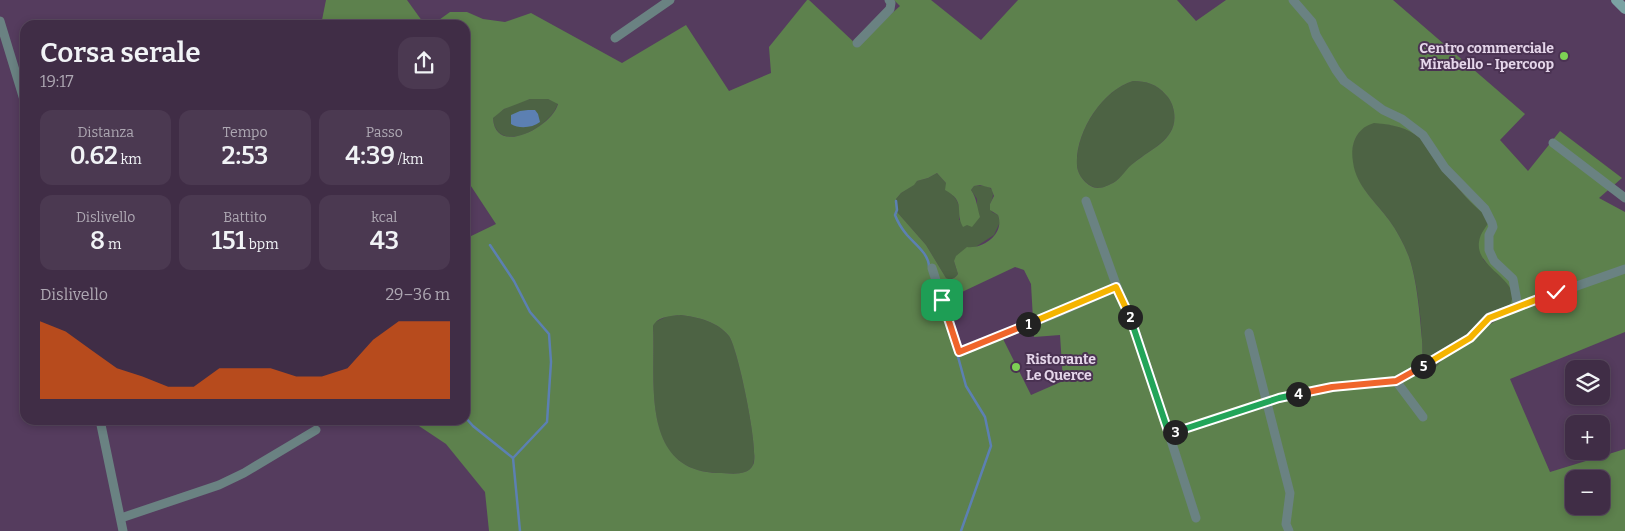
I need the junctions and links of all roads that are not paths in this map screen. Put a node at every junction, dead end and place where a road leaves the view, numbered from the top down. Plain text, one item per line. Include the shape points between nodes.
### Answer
1 (670, 0) edge
2 (889, 0) edge
3 (1293, 0) edge
4 (1616, 0) edge
5 (1625, 10) edge
6 (0, 21) edge
7 (615, 38) dead end
8 (857, 43) dead end
9 (20, 87) edge
10 (1552, 143) dead end
11 (1625, 198) edge
12 (1086, 201) dead end
13 (932, 268) dead end
14 (1625, 269) edge
15 (1116, 287) junction
16 (1518, 307) junction
17 (1249, 332) dead end
18 (1396, 381) junction
19 (1268, 403) junction
20 (1422, 417) dead end
21 (101, 425) edge
22 (316, 430) dead end
23 (1169, 434) junction
24 (120, 518) junction
25 (1196, 518) dead end
26 (123, 531) edge
27 (1290, 531) edge

1 - 7 street
2 - 8 street via 892,3 890,9
3 - 16 street via 1312,22 1320,42 1344,81 1423,135 1445,168 1485,209 1492,223 1489,250 1494,261 1513,279
4 - 5 main road
6 - 9 street
10 - 11 street
12 - 15 street
13 - 15 street via 959,352
14 - 16 street
15 - 23 street via 1132,321
16 - 18 street via 1489,318 1470,338
17 - 19 street
18 - 19 street via 1332,387
18 - 20 street
19 - 23 street
19 - 27 street via 1290,493 1286,524
21 - 24 street
22 - 24 street via 219,485
23 - 25 street
24 - 26 street

